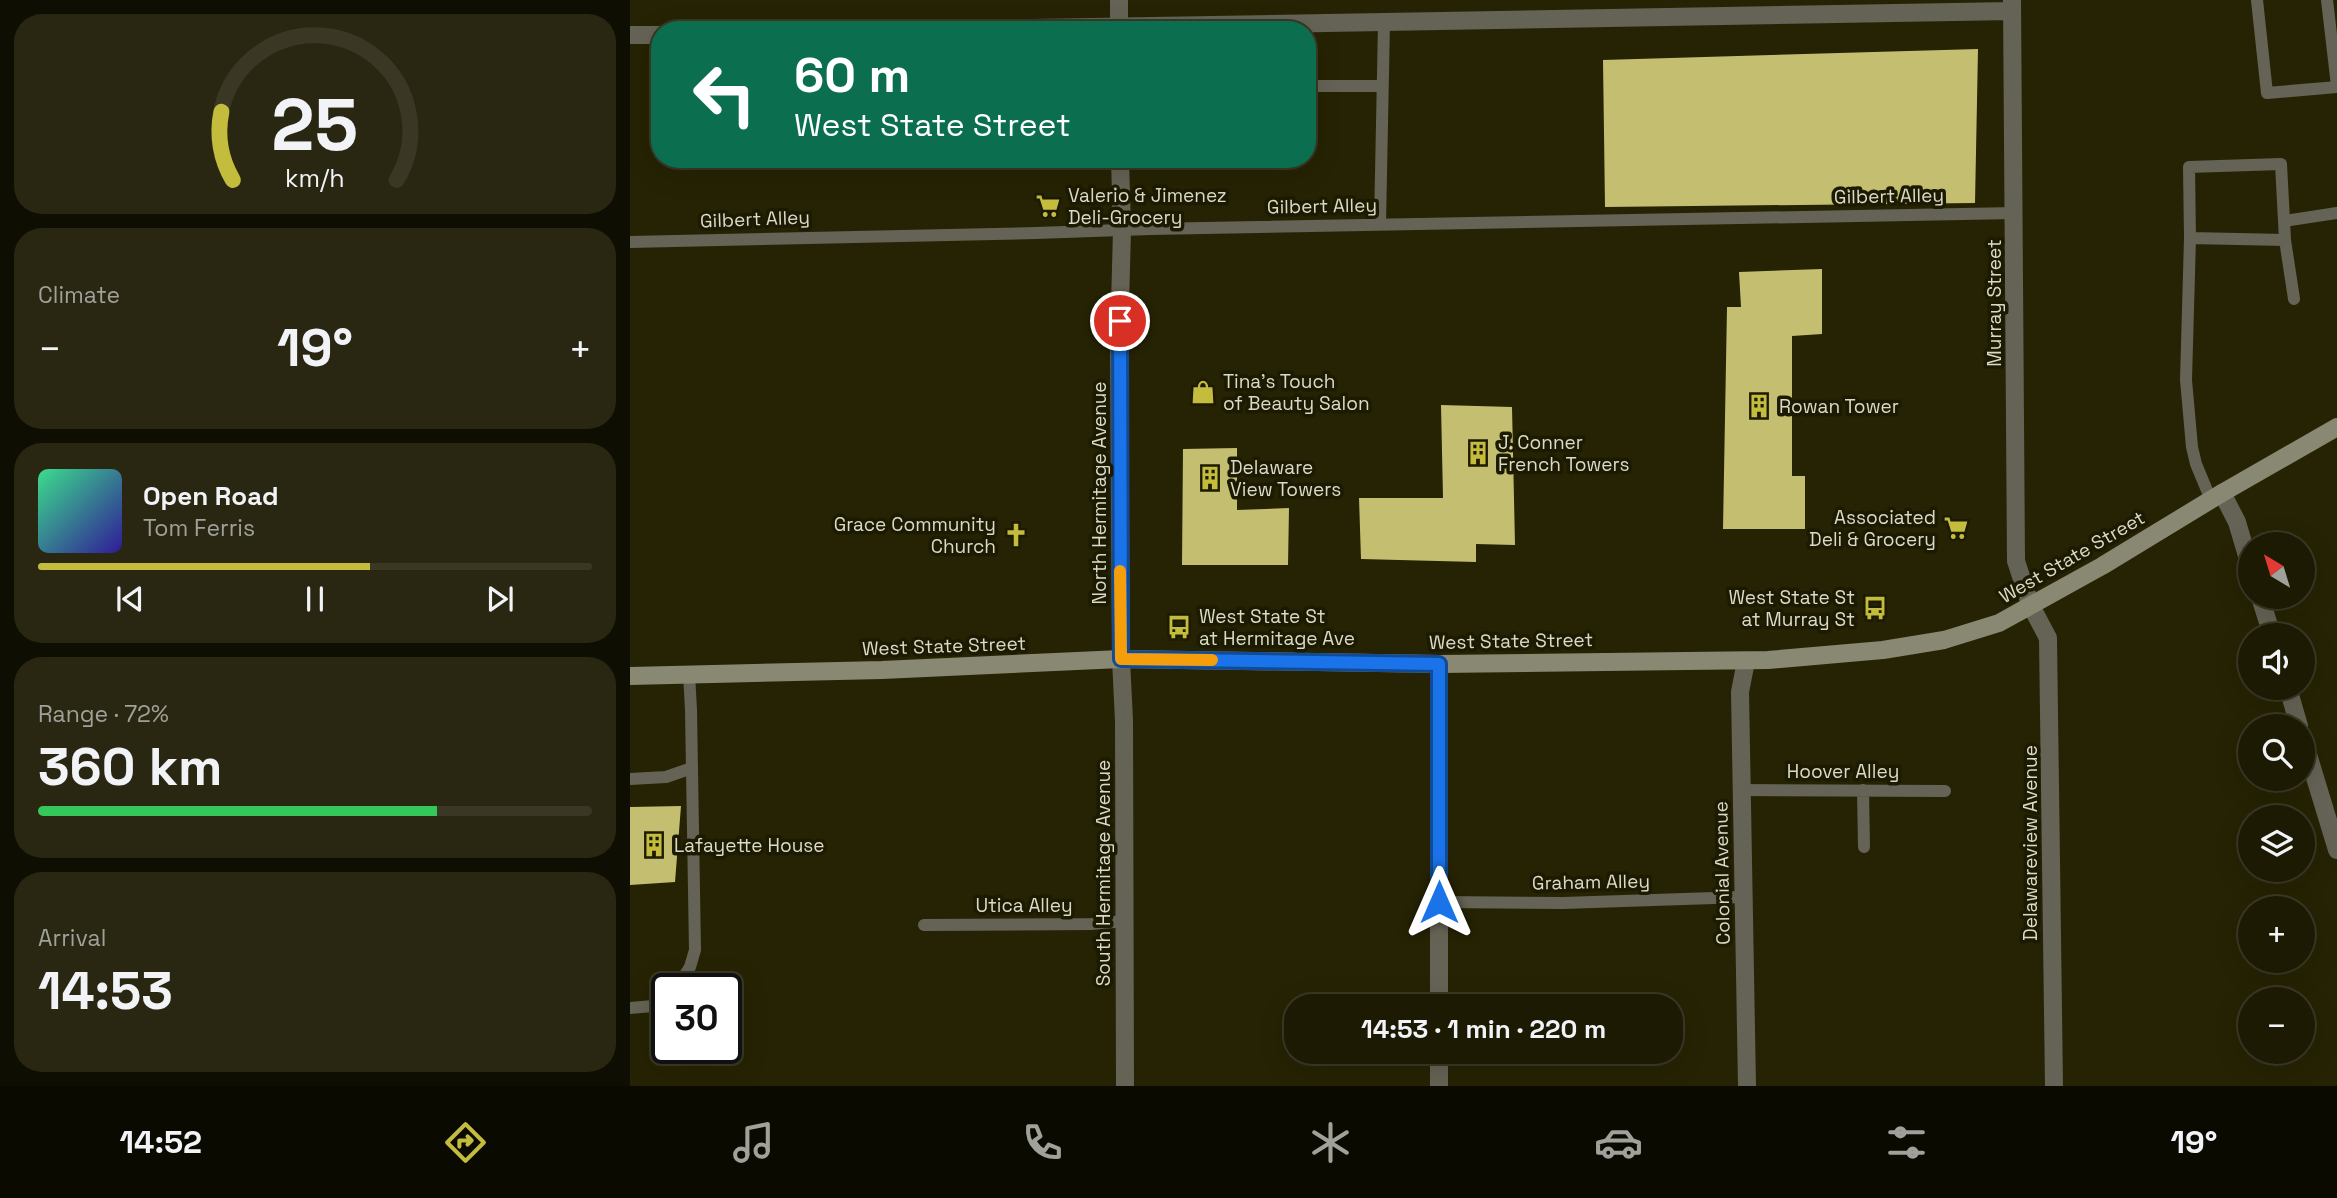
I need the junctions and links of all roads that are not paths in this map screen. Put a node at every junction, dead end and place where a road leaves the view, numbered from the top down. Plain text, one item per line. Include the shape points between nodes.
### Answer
1 (1119, 0) edge
2 (2257, 0) edge
3 (2327, 0) edge
4 (2012, 5) edge
5 (1119, 21) edge
6 (1384, 23) junction
7 (1316, 24) edge
8 (630, 35) edge
9 (651, 35) edge
10 (1316, 86) edge
11 (1381, 86) junction
12 (2337, 87) edge
13 (1120, 168) edge
14 (2015, 213) junction
15 (2337, 213) edge
16 (2284, 221) junction
17 (1380, 224) junction
18 (1122, 230) junction
19 (2190, 238) junction
20 (2285, 240) junction
21 (630, 242) edge
22 (2294, 299) dead end
23 (2337, 427) edge
24 (2217, 496) junction
25 (2240, 532) edge
26 (2030, 604) junction
27 (1121, 659) junction
28 (1746, 661) junction
29 (1439, 664) junction
30 (689, 673) junction
31 (630, 676) edge
32 (692, 768) junction
33 (2315, 778) edge
34 (630, 779) edge
35 (1741, 790) junction
36 (1863, 790) junction
37 (1945, 791) dead end
38 (1864, 847) dead end
39 (2337, 850) edge
40 (1744, 897) junction
41 (1439, 902) junction
42 (1125, 921) junction
43 (924, 925) dead end
44 (686, 973) edge
45 (1439, 994) edge
46 (651, 1006) edge
47 (630, 1008) edge
48 (1439, 1064) edge
49 (1125, 1086) edge
50 (1439, 1086) edge
51 (1747, 1086) edge
52 (2054, 1086) edge

1 - 5 street
2 - 12 lane via 2267,93
3 - 12 lane
4 - 6 street
4 - 14 street, Murray Street
6 - 7 street
6 - 11 lane
8 - 9 street
10 - 11 lane
11 - 17 lane
13 - 18 street, North Hermitage Avenue
14 - 17 lane, Gilbert Alley
14 - 26 street, Murray Street via 2015,562
15 - 16 lane
16 - 19 lane via 2281,164 2189,167
16 - 20 lane
17 - 18 lane, Gilbert Alley
18 - 21 lane, Gilbert Alley
18 - 27 street, North Hermitage Avenue
19 - 20 lane
19 - 24 lane via 2188,407 2196,464
20 - 22 lane
23 - 24 street, West State Street
24 - 25 street
24 - 26 street, West State Street
26 - 28 street, West State Street via 1999,623 1944,640 1883,650
26 - 52 street, Delawareview Avenue via 2048,638
27 - 29 street, West State Street
27 - 30 street, West State Street
27 - 42 street, South Hermitage Avenue
28 - 29 street, West State Street
28 - 35 street, Colonial Avenue via 1740,692
29 - 41 street
30 - 31 street, West State Street
30 - 32 lane
32 - 34 lane via 666,777
32 - 44 lane via 695,950
33 - 39 street
35 - 36 lane, Hoover Alley
35 - 40 street, Colonial Avenue
36 - 37 lane, Hoover Alley
36 - 38 lane
40 - 41 lane, Graham Alley via 1563,904
40 - 51 street, Colonial Avenue
41 - 45 street
42 - 43 lane, Utica Alley
42 - 49 street, South Hermitage Avenue
46 - 47 lane
48 - 50 street

